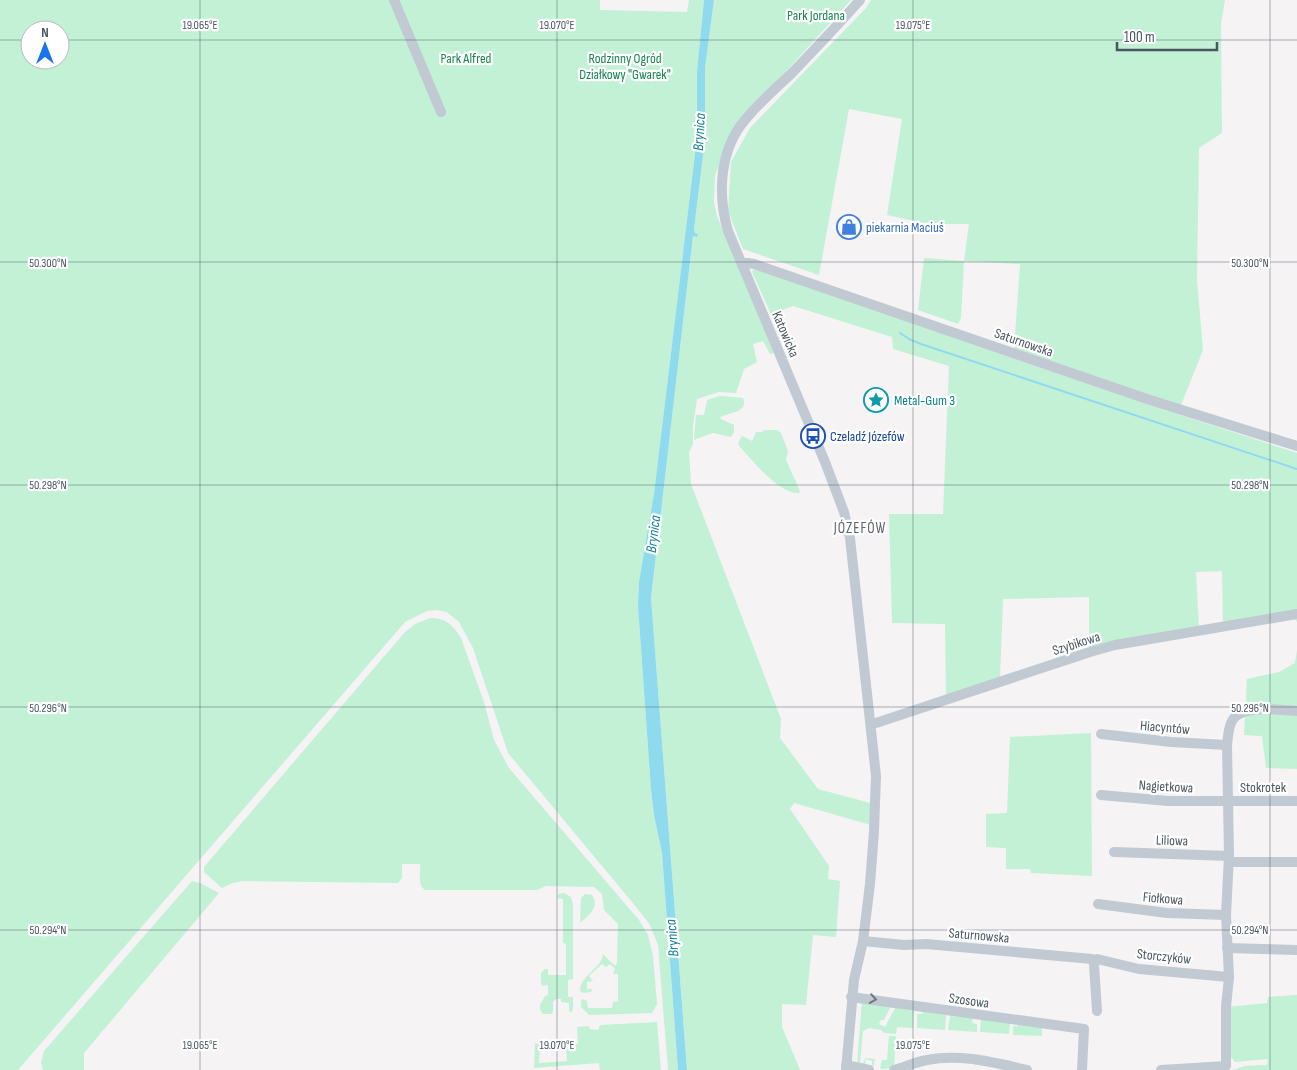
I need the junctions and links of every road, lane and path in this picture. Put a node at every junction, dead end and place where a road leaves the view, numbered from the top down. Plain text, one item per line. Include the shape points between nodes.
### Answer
1 (394, 0) edge
2 (860, 0) edge
3 (440, 112) dead end
4 (742, 265) junction
5 (1297, 446) edge
6 (1297, 614) edge
7 (1297, 711) edge
8 (870, 723) junction
9 (1101, 734) dead end
10 (1227, 745) junction
11 (1102, 795) dead end
12 (1297, 801) edge
13 (1229, 802) junction
14 (1114, 852) dead end
15 (1229, 859) junction
16 (1297, 862) edge
17 (1098, 904) dead end
18 (1226, 915) junction
19 (863, 941) junction
20 (1227, 948) junction
21 (1297, 950) edge
22 (1094, 960) junction
23 (1229, 977) junction
24 (851, 997) junction
25 (1096, 1011) dead end
26 (846, 1068) edge
27 (1215, 1069) edge
28 (869, 1070) edge
29 (894, 1070) edge
30 (1027, 1070) edge
31 (1082, 1070) edge
32 (1160, 1070) edge

1 - 3 street
2 - 4 street, Katowicka via 748,116 734,137 724,167 722,199 728,231
4 - 5 street, Saturnowska via 762,267
4 - 8 street, Katowicka via 844,512 850,538
6 - 8 street, Szybikowa via 1115,645
7 - 10 street via 1251,710 1241,714 1232,720
8 - 19 street via 876,776 875,819
9 - 10 street, Hiacyntów
10 - 13 street
11 - 13 street, Nagietkowa
12 - 13 street, Stokrotek
13 - 15 street
14 - 15 street, Liliowa
15 - 16 street, Liliowa
15 - 18 street
17 - 18 street, Fiołkowa via 1167,913
18 - 20 street
19 - 22 street, Saturnowska
19 - 24 street
20 - 21 street
20 - 23 street
22 - 23 street, Storczyków via 1140,969
22 - 25 street
23 - 27 street via 1226,1066
24 - 26 street
24 -> 31 street, Szosowa via 1084,1029
26 - 28 street
27 - 32 street
29 - 30 street via 946,1058 972,1059

